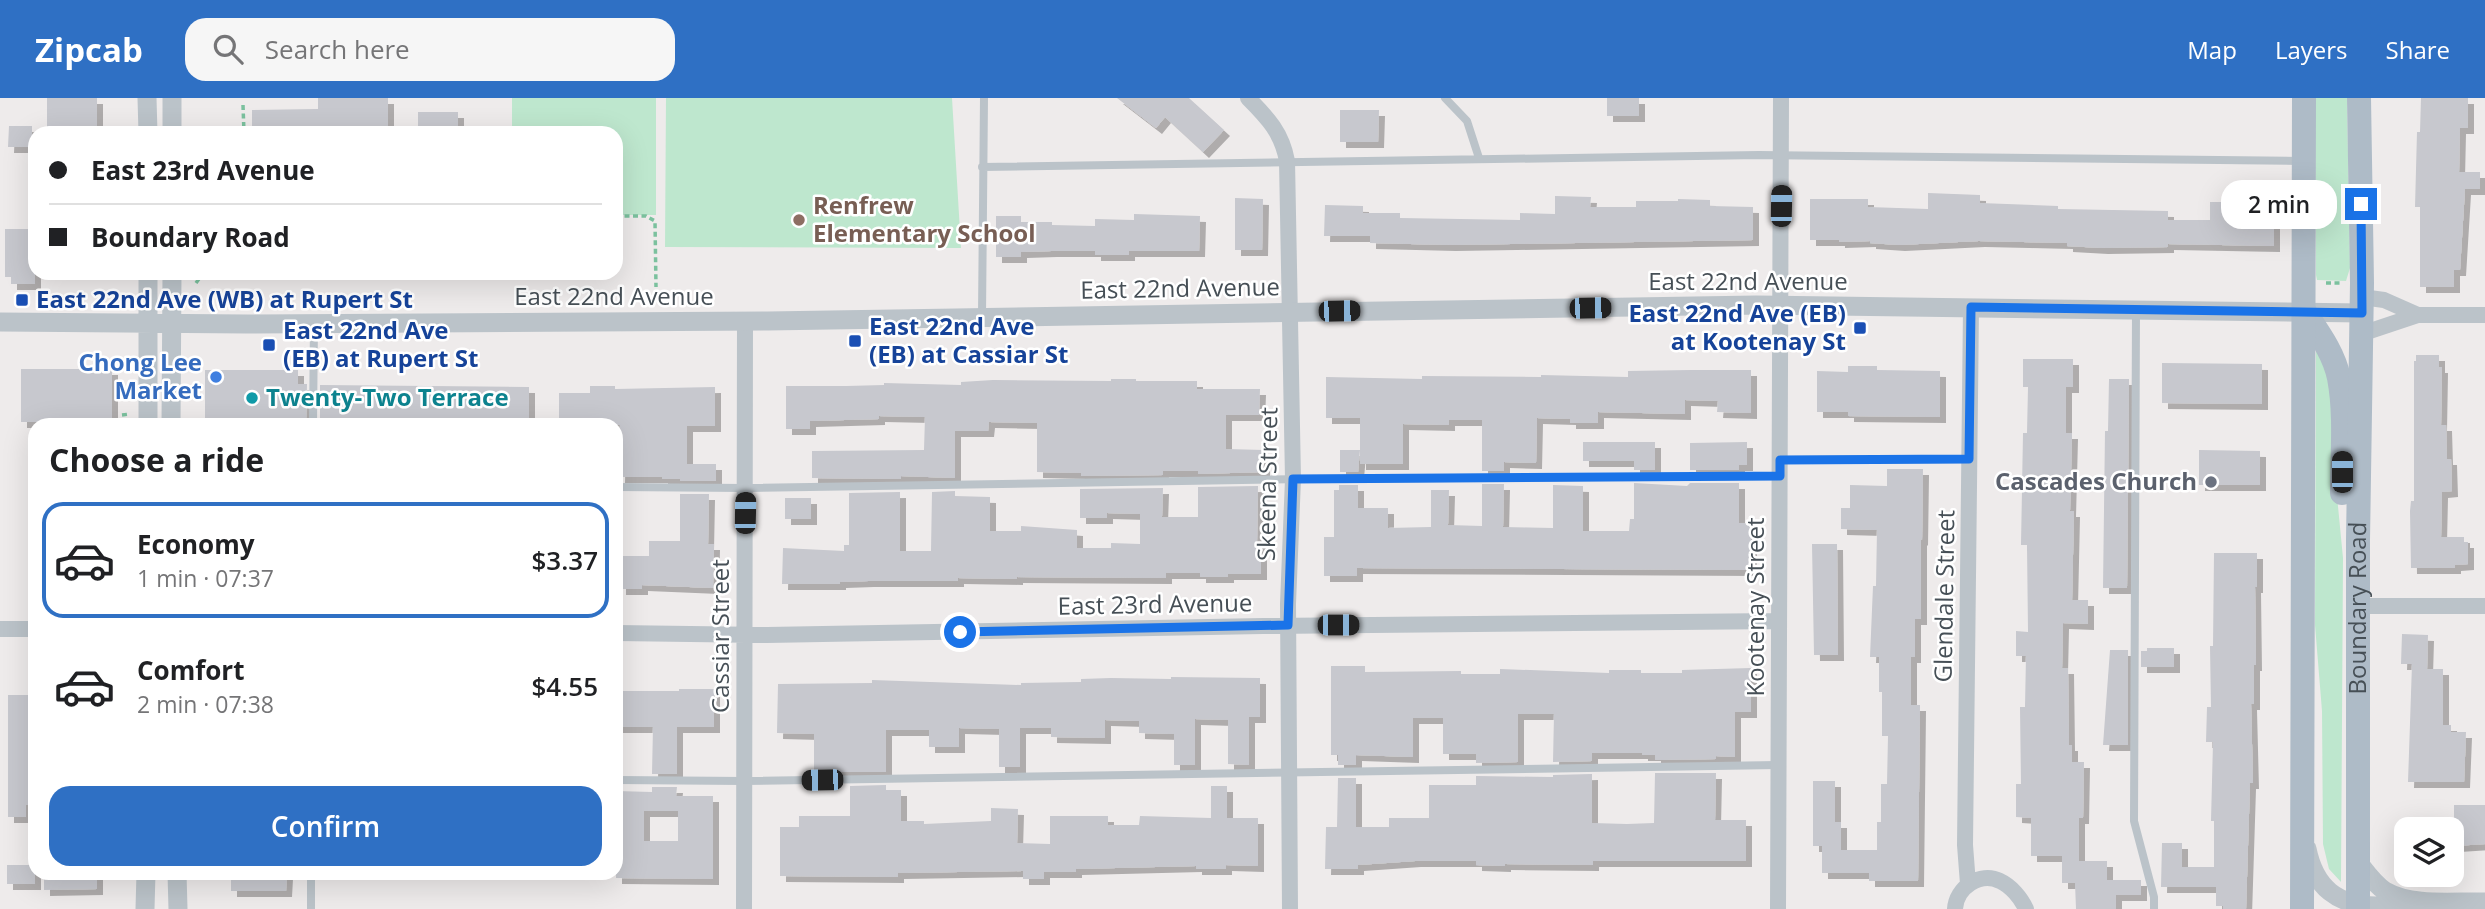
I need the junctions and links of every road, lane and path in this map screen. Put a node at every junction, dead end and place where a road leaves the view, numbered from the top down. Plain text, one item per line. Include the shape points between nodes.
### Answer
1 (147, 98) edge
2 (172, 98) edge
3 (984, 98) edge
4 (1248, 98) edge
5 (1445, 98) edge
6 (1782, 98) edge
7 (2304, 98) edge
8 (2359, 98) edge
9 (243, 105) dead end
10 (148, 126) edge
11 (172, 126) edge
12 (244, 126) edge
13 (1782, 155) junction
14 (1479, 158) junction
15 (1287, 161) junction
16 (2303, 161) junction
17 (982, 167) junction
18 (623, 216) edge
19 (148, 280) edge
20 (172, 280) edge
21 (198, 280) edge
22 (196, 283) dead end
23 (2317, 283) dead end
24 (656, 288) dead end
25 (1780, 306) junction
26 (1971, 307) junction
27 (2358, 307) junction
28 (2136, 309) junction
29 (2304, 311) junction
30 (1291, 312) junction
31 (2418, 315) junction
32 (2485, 315) edge
33 (982, 318) junction
34 (745, 321) junction
35 (0, 322) edge
36 (148, 323) junction
37 (172, 323) junction
38 (314, 323) junction
39 (130, 414) dead end
40 (122, 415) dead end
41 (148, 418) edge
42 (171, 418) edge
43 (313, 418) edge
44 (1969, 459) junction
45 (1780, 468) junction
46 (1293, 479) junction
47 (623, 487) edge
48 (745, 488) junction
49 (2358, 540) junction
50 (2358, 606) junction
51 (2485, 606) edge
52 (1779, 621) junction
53 (1288, 625) junction
54 (0, 629) edge
55 (28, 629) edge
56 (623, 633) edge
57 (744, 634) junction
58 (1779, 765) junction
59 (1289, 771) junction
60 (623, 780) edge
61 (744, 781) junction
62 (2302, 827) junction
63 (2358, 862) junction
64 (146, 880) edge
65 (177, 880) edge
66 (312, 880) edge
67 (1968, 884) junction
68 (2419, 901) junction
69 (2485, 902) edge
70 (2358, 907) edge
71 (145, 909) edge
72 (177, 909) edge
73 (311, 909) edge
74 (744, 909) edge
75 (1290, 909) edge
76 (1779, 909) edge
77 (1955, 909) edge
78 (2025, 909) edge
79 (2154, 909) edge
80 (2302, 909) edge

1 - 10 street
2 - 11 street
3 - 17 lane
4 - 15 street, Skeena Street via 1278,131
5 - 14 lane via 1467,121
6 - 13 street, Kootenay Street
7 - 16 main road
8 - 27 main road, Boundary Road
9 - 12 path
13 - 14 lane
13 - 16 lane
13 - 25 street, Kootenay Street
14 - 15 lane
15 - 17 lane
15 - 30 street, Skeena Street
16 - 29 main road
17 - 33 lane
18 - 24 path via 646,216 655,221
19 - 36 street
20 - 37 street
21 - 22 path
23 - 27 path
25 - 26 street, East 22nd Avenue
25 - 30 street, East 22nd Avenue
25 - 45 street, Kootenay Street
26 - 28 street, East 22nd Avenue
26 - 44 street, Glendale Street
27 - 29 street, East 22nd Avenue
27 - 31 street
27 - 31 street via 2384,300
27 - 49 main road, Boundary Road
28 - 29 street, East 22nd Avenue
28 - 79 lane via 2134,821
29 - 49 main road via 2325,341 2339,377 2342,493
29 - 62 main road
30 - 33 street, East 22nd Avenue
30 - 46 street, Skeena Street
31 - 32 street
33 - 34 street, East 22nd Avenue
34 - 38 street, East 22nd Avenue
34 - 48 street, Cassiar Street
35 - 36 street, East 22nd Avenue
36 - 37 street, East 22nd Avenue
36 - 41 street
37 - 38 street, East 22nd Avenue
37 - 42 street
38 - 43 lane
39 - 40 path
44 - 45 lane
44 - 67 street, Glendale Street
45 - 46 lane
45 - 52 street, Kootenay Street
46 - 48 lane
46 - 53 street, Skeena Street
47 - 48 lane
48 - 57 street, Cassiar Street
49 - 50 main road, Boundary Road
50 - 51 street
50 - 63 main road, Boundary Road
52 - 53 street, East 23rd Avenue
52 - 58 street, Kootenay Street
53 - 57 street, East 23rd Avenue
53 - 59 street, Skeena Street
54 - 55 street
56 - 57 street, East 23rd Avenue
57 - 61 street, Cassiar Street
58 - 59 lane
58 - 76 street, Kootenay Street
59 - 61 lane
59 - 75 street, Skeena Street
60 - 61 lane
61 - 74 street, Cassiar Street
62 - 70 street via 2315,876 2339,899
62 - 80 main road
63 - 68 street via 2384,890
63 - 70 main road, Boundary Road
64 - 71 street
65 - 72 street
66 - 73 lane
67 - 77 street
67 - 78 street via 1979,879 2001,881 2020,897
68 - 69 street
68 - 70 street via 2401,907

